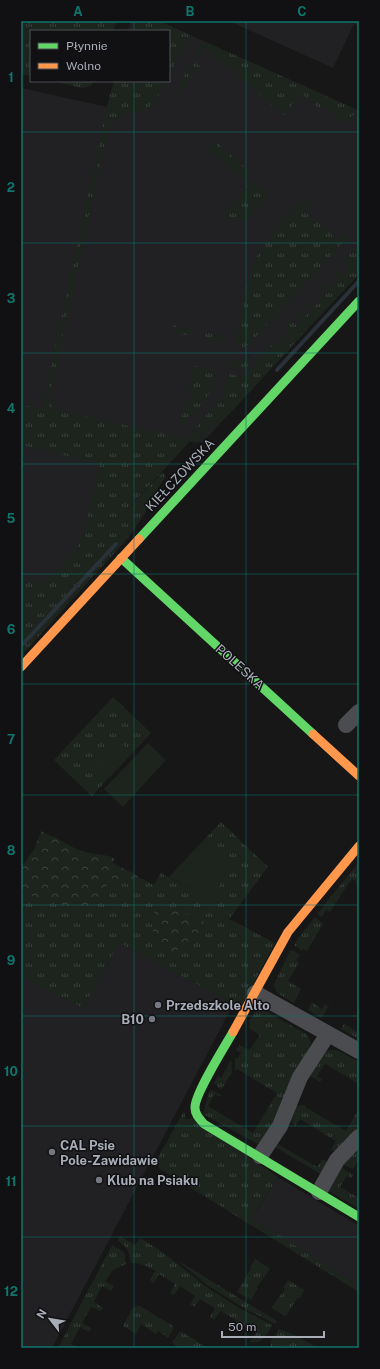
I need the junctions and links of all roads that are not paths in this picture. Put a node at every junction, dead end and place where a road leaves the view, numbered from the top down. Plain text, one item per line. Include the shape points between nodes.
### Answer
1 (359, 301) edge
2 (120, 558) junction
3 (21, 667) edge
4 (359, 712) edge
5 (346, 725) dead end
6 (359, 776) edge
7 (359, 846) edge
8 (255, 993) junction
9 (328, 1034) junction
10 (359, 1051) edge
11 (359, 1137) edge
12 (260, 1156) junction
13 (319, 1192) junction
14 (359, 1217) edge

1 - 2 street, KIEŁCZOWSKA
2 - 3 street, KIEŁCZOWSKA
2 - 6 street, POLESKA
4 - 5 street
7 - 8 street via 288,932
8 - 9 street
8 - 12 street via 199,1093 194,1111 204,1124
9 - 10 street
9 - 12 street via 300,1077 280,1126
11 - 13 street via 337,1160
12 - 13 street
13 - 14 street

